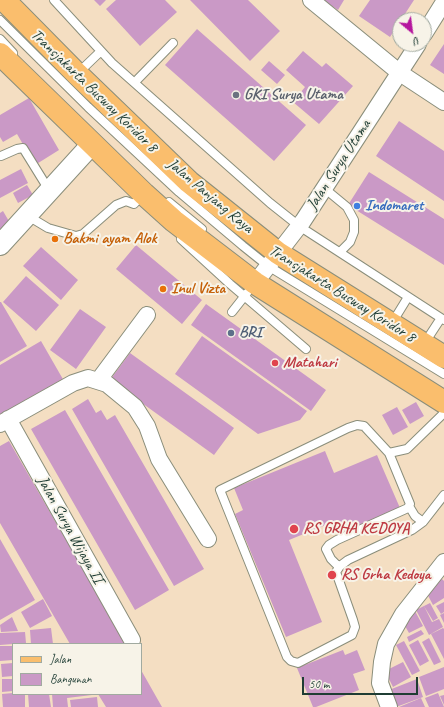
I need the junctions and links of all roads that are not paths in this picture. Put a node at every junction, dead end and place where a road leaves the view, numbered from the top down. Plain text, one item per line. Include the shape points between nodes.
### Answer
1 (4, 0) edge
2 (54, 0) edge
3 (310, 0) edge
4 (444, 2) edge
5 (0, 20) edge
6 (432, 21) edge
7 (0, 39) edge
8 (172, 43) dead end
9 (101, 51) junction
10 (413, 52) edge
11 (8, 55) edge
12 (400, 73) junction
13 (77, 74) junction
14 (135, 82) junction
15 (444, 102) edge
16 (92, 144) junction
17 (1, 156) dead end
18 (324, 188) junction
19 (49, 191) junction
20 (152, 194) junction
21 (28, 216) junction
22 (299, 226) junction
23 (172, 231) dead end
24 (211, 236) dead end
25 (0, 245) edge
26 (340, 252) junction
27 (261, 275) junction
28 (408, 297) junction
29 (232, 312) dead end
30 (147, 315) dead end
31 (442, 319) edge
32 (392, 323) junction
33 (424, 344) junction
34 (306, 349) dead end
35 (444, 357) edge
36 (444, 374) edge
37 (98, 381) junction
38 (444, 402) edge
39 (444, 413) edge
40 (4, 421) edge
41 (389, 453) junction
42 (444, 495) edge
43 (409, 506) junction
44 (423, 522) junction
45 (208, 539) dead end
46 (444, 562) edge
47 (340, 566) junction
48 (132, 640) dead end
49 (389, 707) edge

1 - 13 main road, Jalan Panjang Raya
2 - 9 lane
3 - 12 street
4 - 6 street
5 - 27 lane, Transjakarta Busway Koridor 8 via 179,192
7 - 11 lane, Transjakarta Busway Koridor 8
8 - 14 lane
9 - 13 lane
9 - 14 lane
10 - 12 street, Jalan Surya Utama
11 - 16 main road, Jalan Panjang Raya
12 - 15 street
12 - 18 street, Jalan Surya Utama
13 - 27 main road, Jalan Panjang Raya via 189,182
14 - 22 lane via 209,150
16 - 19 street
16 - 20 main road, Jalan Panjang Raya
17 - 19 lane via 23,148
18 - 22 street, Jalan Surya Utama
18 - 26 lane via 347,207 354,220 354,232 350,242
19 - 21 street
20 - 21 lane via 134,204 126,201 116,205 83,234 76,236 48,228
20 - 24 lane
20 - 27 main road, Jalan Panjang Raya via 174,221
21 - 25 street
22 - 26 lane
22 - 27 street, Jalan Surya Utama
23 - 27 lane
26 - 28 lane
27 - 29 lane
27 - 32 main road, Jalan Panjang Raya
27 - 34 lane
27 - 36 lane, Transjakarta Busway Koridor 8
27 - 38 main road, Jalan Panjang Raya
28 - 31 lane
28 - 32 lane
30 - 37 street
31 - 33 lane
32 - 33 main road, Jalan Panjang Raya
33 - 35 main road, Jalan Panjang Raya
37 - 40 street via 88,378 72,383
37 - 45 street via 107,384 135,407 147,426 159,459
39 - 41 lane via 407,449
40 - 48 street, Jalan Surya Wijaya II
41 - 43 lane
41 - 47 lane via 364,426 357,425 220,490 291,661 298,663 306,660 352,634 355,627 336,572
42 - 44 lane
43 - 44 lane via 415,516
43 - 47 lane via 328,545 326,549
44 - 47 lane
46 - 49 street via 403,614 386,644 380,683

